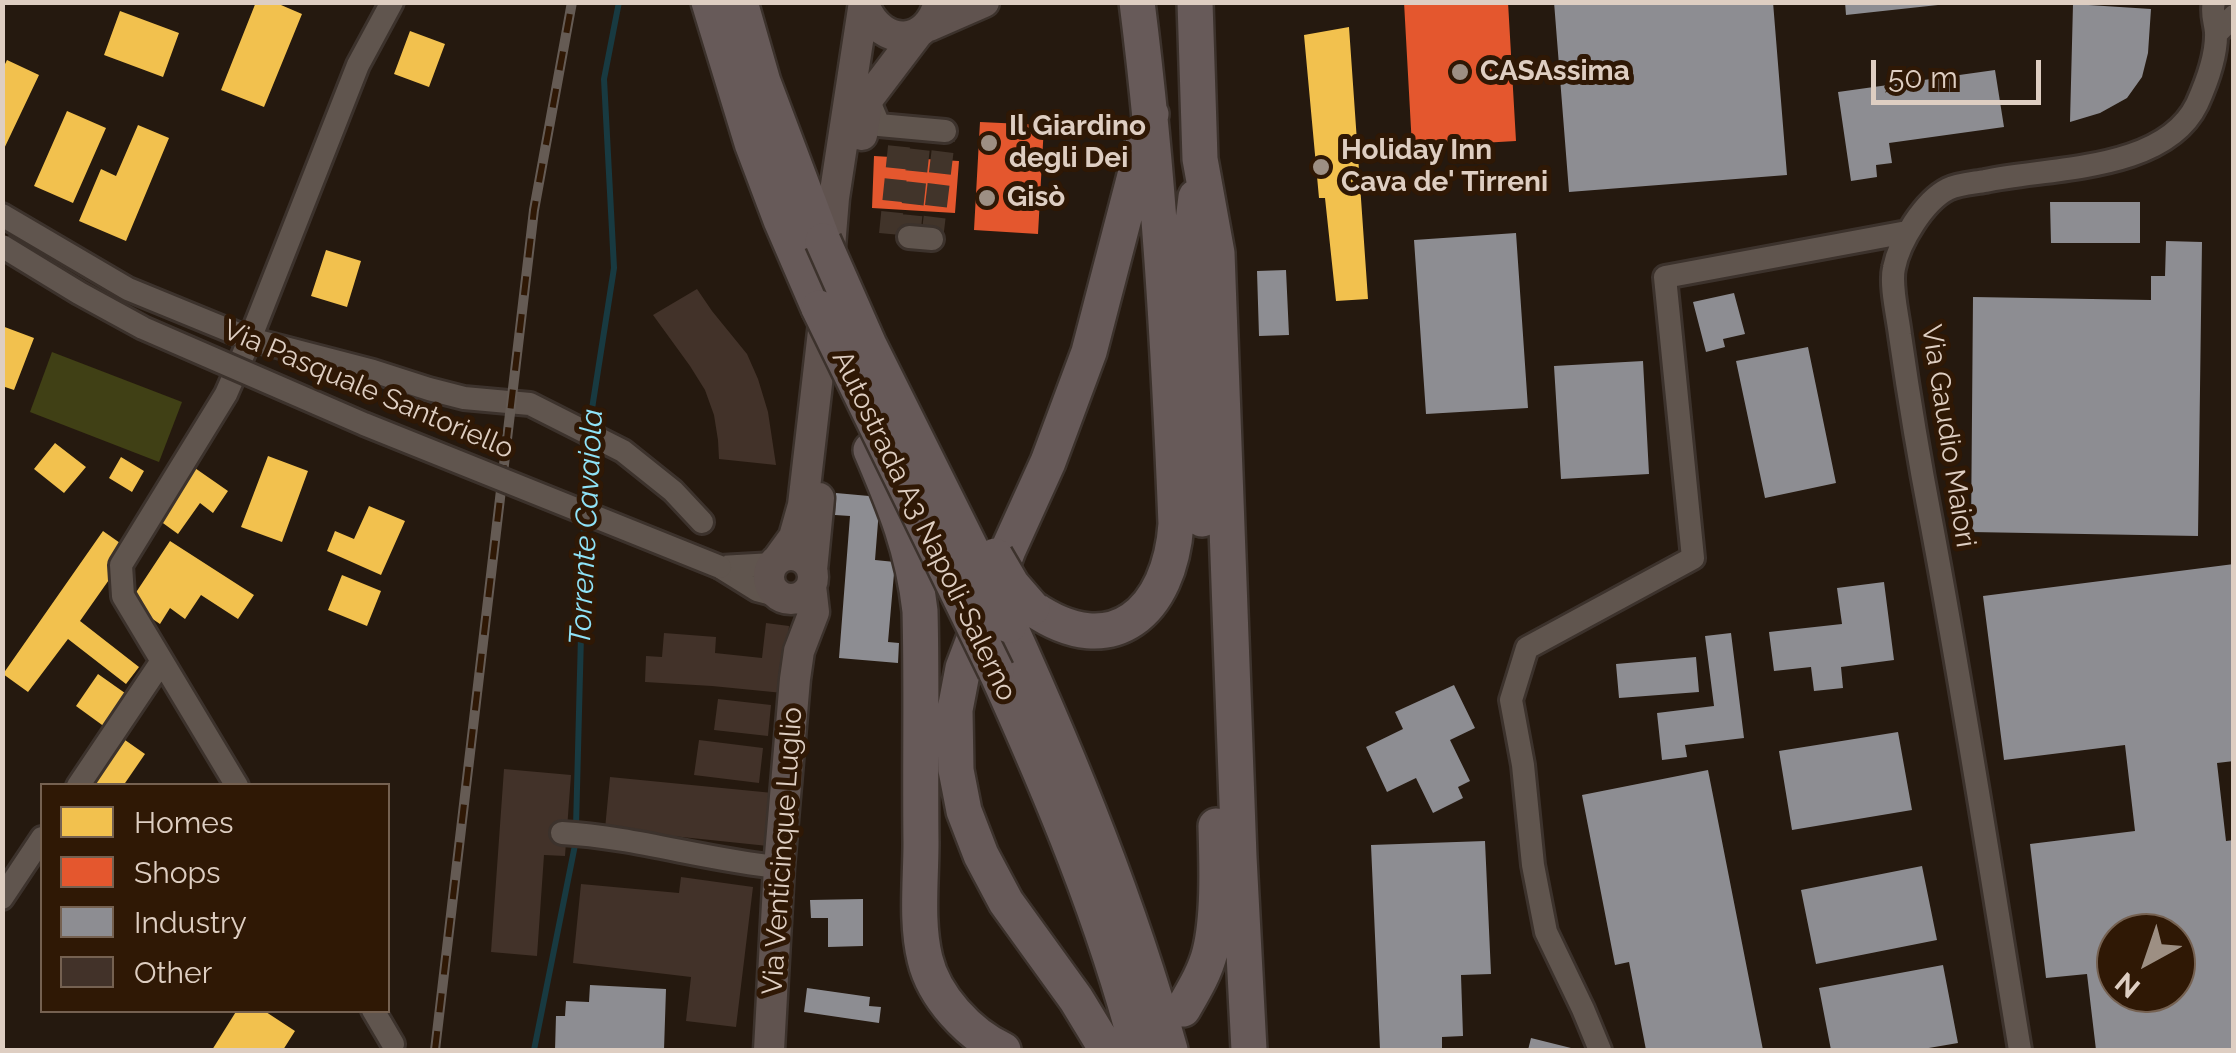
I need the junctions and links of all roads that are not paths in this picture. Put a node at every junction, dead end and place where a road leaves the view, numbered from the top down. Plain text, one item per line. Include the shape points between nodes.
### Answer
1 (392, 2) edge
2 (708, 2) edge
3 (740, 2) edge
4 (984, 2) edge
5 (1137, 2) edge
6 (1194, 2) edge
7 (2214, 2) edge
8 (864, 5) edge
9 (2234, 16) edge
10 (929, 21) edge
11 (2216, 34) junction
12 (874, 112) junction
13 (1151, 114) junction
14 (945, 131) dead end
15 (1200, 158) junction
16 (2, 216) edge
17 (1907, 232) junction
18 (2, 246) edge
19 (250, 339) junction
20 (842, 358) junction
21 (702, 522) dead end
22 (776, 561) junction
23 (720, 568) junction
24 (797, 587) junction
25 (1020, 616) junction
26 (162, 661) junction
27 (80, 783) edge
28 (235, 783) edge
29 (562, 833) dead end
30 (40, 841) edge
31 (779, 868) junction
32 (2, 898) edge
33 (1183, 1008) dead end
34 (375, 1013) edge
35 (393, 1044) dead end
36 (769, 1050) edge
37 (1004, 1050) edge
38 (1107, 1050) edge
39 (1138, 1050) edge
40 (1170, 1050) edge
41 (1249, 1050) edge
42 (1600, 1050) edge
43 (2020, 1050) edge

1 - 19 street via 358,65
2 - 20 highway, Autostrada A3 Napoli-Salerno, bridge via 752,143
3 - 25 highway, Autostrada A3 Napoli-Salerno, bridge via 792,163 840,282 929,423 1012,584
4 - 10 main road
5 - 13 highway
6 - 15 highway
7 - 11 street, Via Gaudio Maiori
8 - 10 main road via 886,34 900,37
8 - 22 main road via 834,198 803,504 794,537
9 - 11 street
10 - 12 main road, Via Venticinque Luglio
11 - 17 street, Via Gaudio Maiori via 2196,107 2157,145 2090,165 1948,189
12 - 14 street
12 - 24 main road, Via Venticinque Luglio via 849,216 835,384
13 - 25 highway via 1168,333 1174,552 1157,596 1108,630
13 - 38 highway via 1089,352 963,668 954,710 956,770 981,855
15 - 33 highway via 1189,254 1215,890 1210,954
15 - 41 highway via 1217,253
16 - 19 street via 128,289
17 - 42 street via 1664,277 1692,558 1526,648 1511,700 1546,932
17 - 43 street, Via Gaudio Maiori via 1893,270 1897,314
18 - 23 street, Via Pasquale Santoriello, bridge via 144,328
19 - 21 street via 446,394 530,404 623,451
19 - 26 street via 226,394 121,565 123,596
20 - 37 highway, bridge via 915,572 925,960 956,1014
20 - 39 highway, Autostrada A3 Napoli-Salerno, bridge via 1036,760 1097,912
22 - 23 street, Via Pasquale Santoriello
22 - 24 main road via 791,555 809,564
23 - 24 street, Via Pasquale Santoriello via 758,590
24 - 31 main road, Via Venticinque Luglio via 792,618 799,651
25 - 40 highway, Autostrada A3 Napoli-Salerno
26 - 27 street
26 - 28 street
29 - 31 street
30 - 32 street
31 - 36 main road, Via Venticinque Luglio
34 - 35 street

